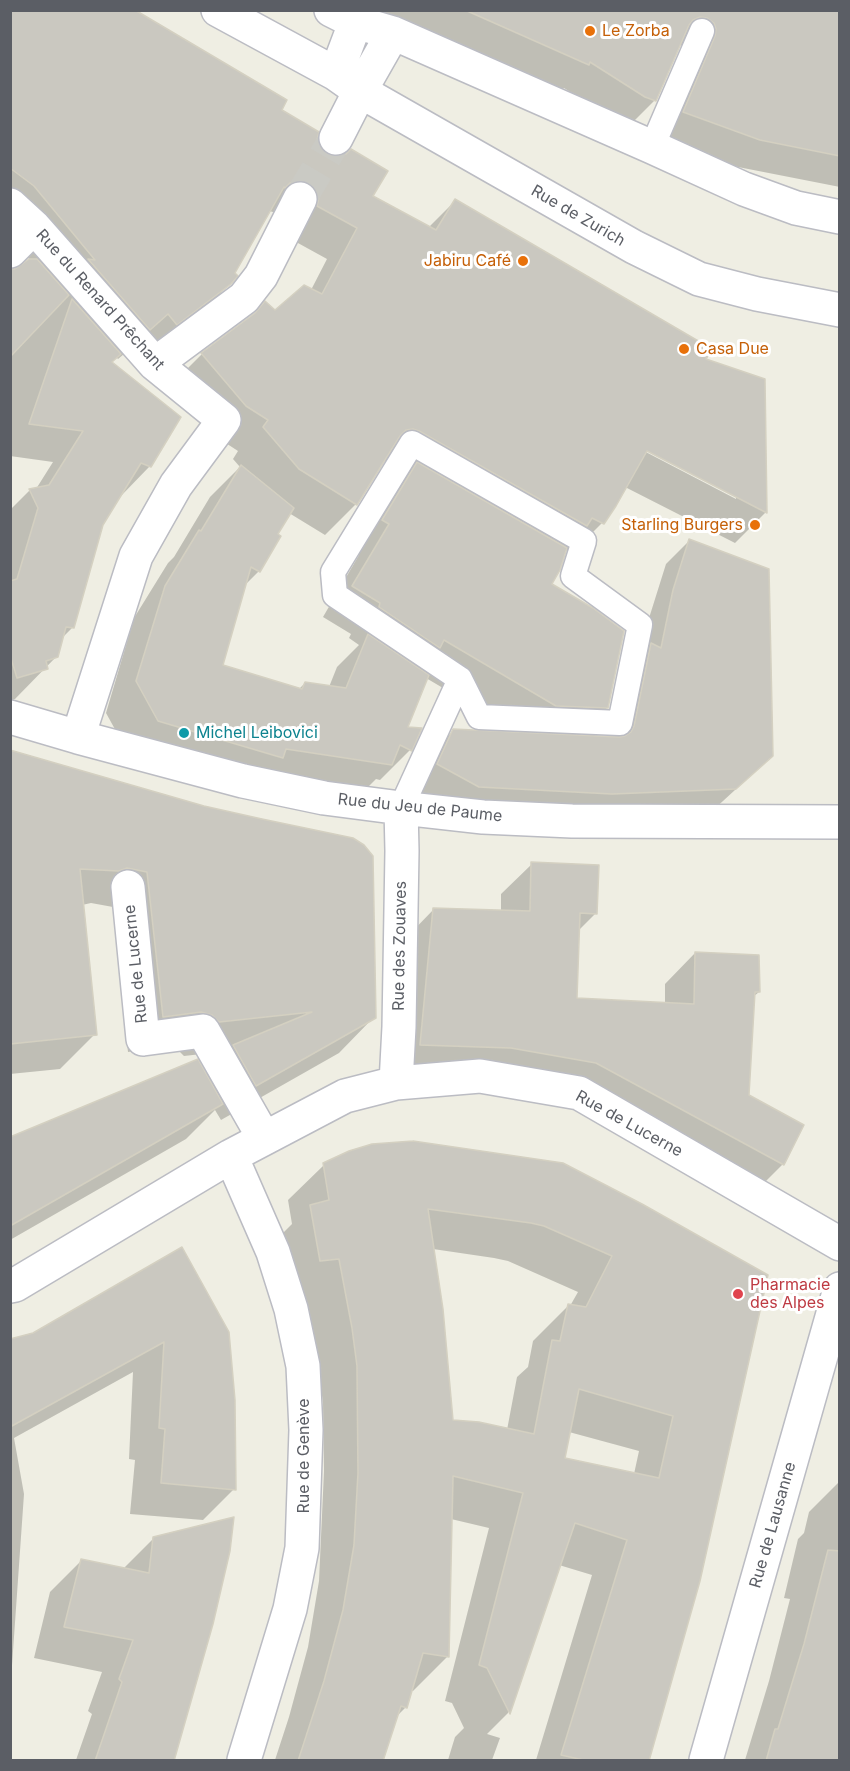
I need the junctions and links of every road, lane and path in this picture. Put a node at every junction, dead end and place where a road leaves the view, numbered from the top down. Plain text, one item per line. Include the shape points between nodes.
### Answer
1 (218, 10) edge
2 (349, 14) edge
3 (702, 31) dead end
4 (393, 33) junction
5 (348, 82) junction
6 (336, 138) tunnel mouth
7 (652, 147) junction
8 (300, 199) tunnel mouth
9 (22, 216) edge
10 (840, 218) edge
11 (10, 251) edge
12 (840, 310) edge
13 (154, 364) junction
14 (460, 679) junction
15 (10, 717) edge
16 (78, 737) junction
17 (402, 808) junction
18 (840, 822) edge
19 (128, 887) dead end
20 (396, 1083) junction
21 (264, 1138) junction
22 (231, 1156) junction
23 (840, 1244) edge
24 (10, 1286) edge
25 (840, 1289) edge
26 (244, 1761) edge
27 (706, 1761) edge

1 - 5 street, Rue de Zurich
2 - 4 street
2 - 5 street
3 - 7 lane
4 - 5 street
4 - 7 street
5 - 6 street
5 - 12 street, Rue de Zurich via 634,247 699,279
7 - 10 street via 744,189 796,208
8 - 13 street via 261,276 244,298
9 - 11 street
9 - 13 street, Rue du Renard Prêchant
13 - 16 street, Rue du Renard Prêchant via 224,420 176,485 136,556
14 - 14 lane via 479,717 620,723 640,625 573,576 584,541 412,443 333,572 335,595
14 - 17 lane
15 - 16 street, Rue du Jeu de Paume
16 - 17 street, Rue du Jeu de Paume via 243,781 324,798
17 - 18 street, Rue du Jeu de Paume via 572,821
17 - 20 street, Rue des Zouaves
19 - 21 street, Rue de Lucerne via 143,1039 203,1031
20 - 21 street, Rue de Lucerne via 345,1096
20 - 23 street, Rue de Lucerne via 480,1076 579,1093
21 - 22 street, Rue de Lucerne
22 - 24 street, Rue de Lucerne
22 - 26 street, Rue de Genève via 273,1252 291,1309 303,1366 306,1430 302,1548 290,1609
25 - 27 street, Rue de Lausanne

